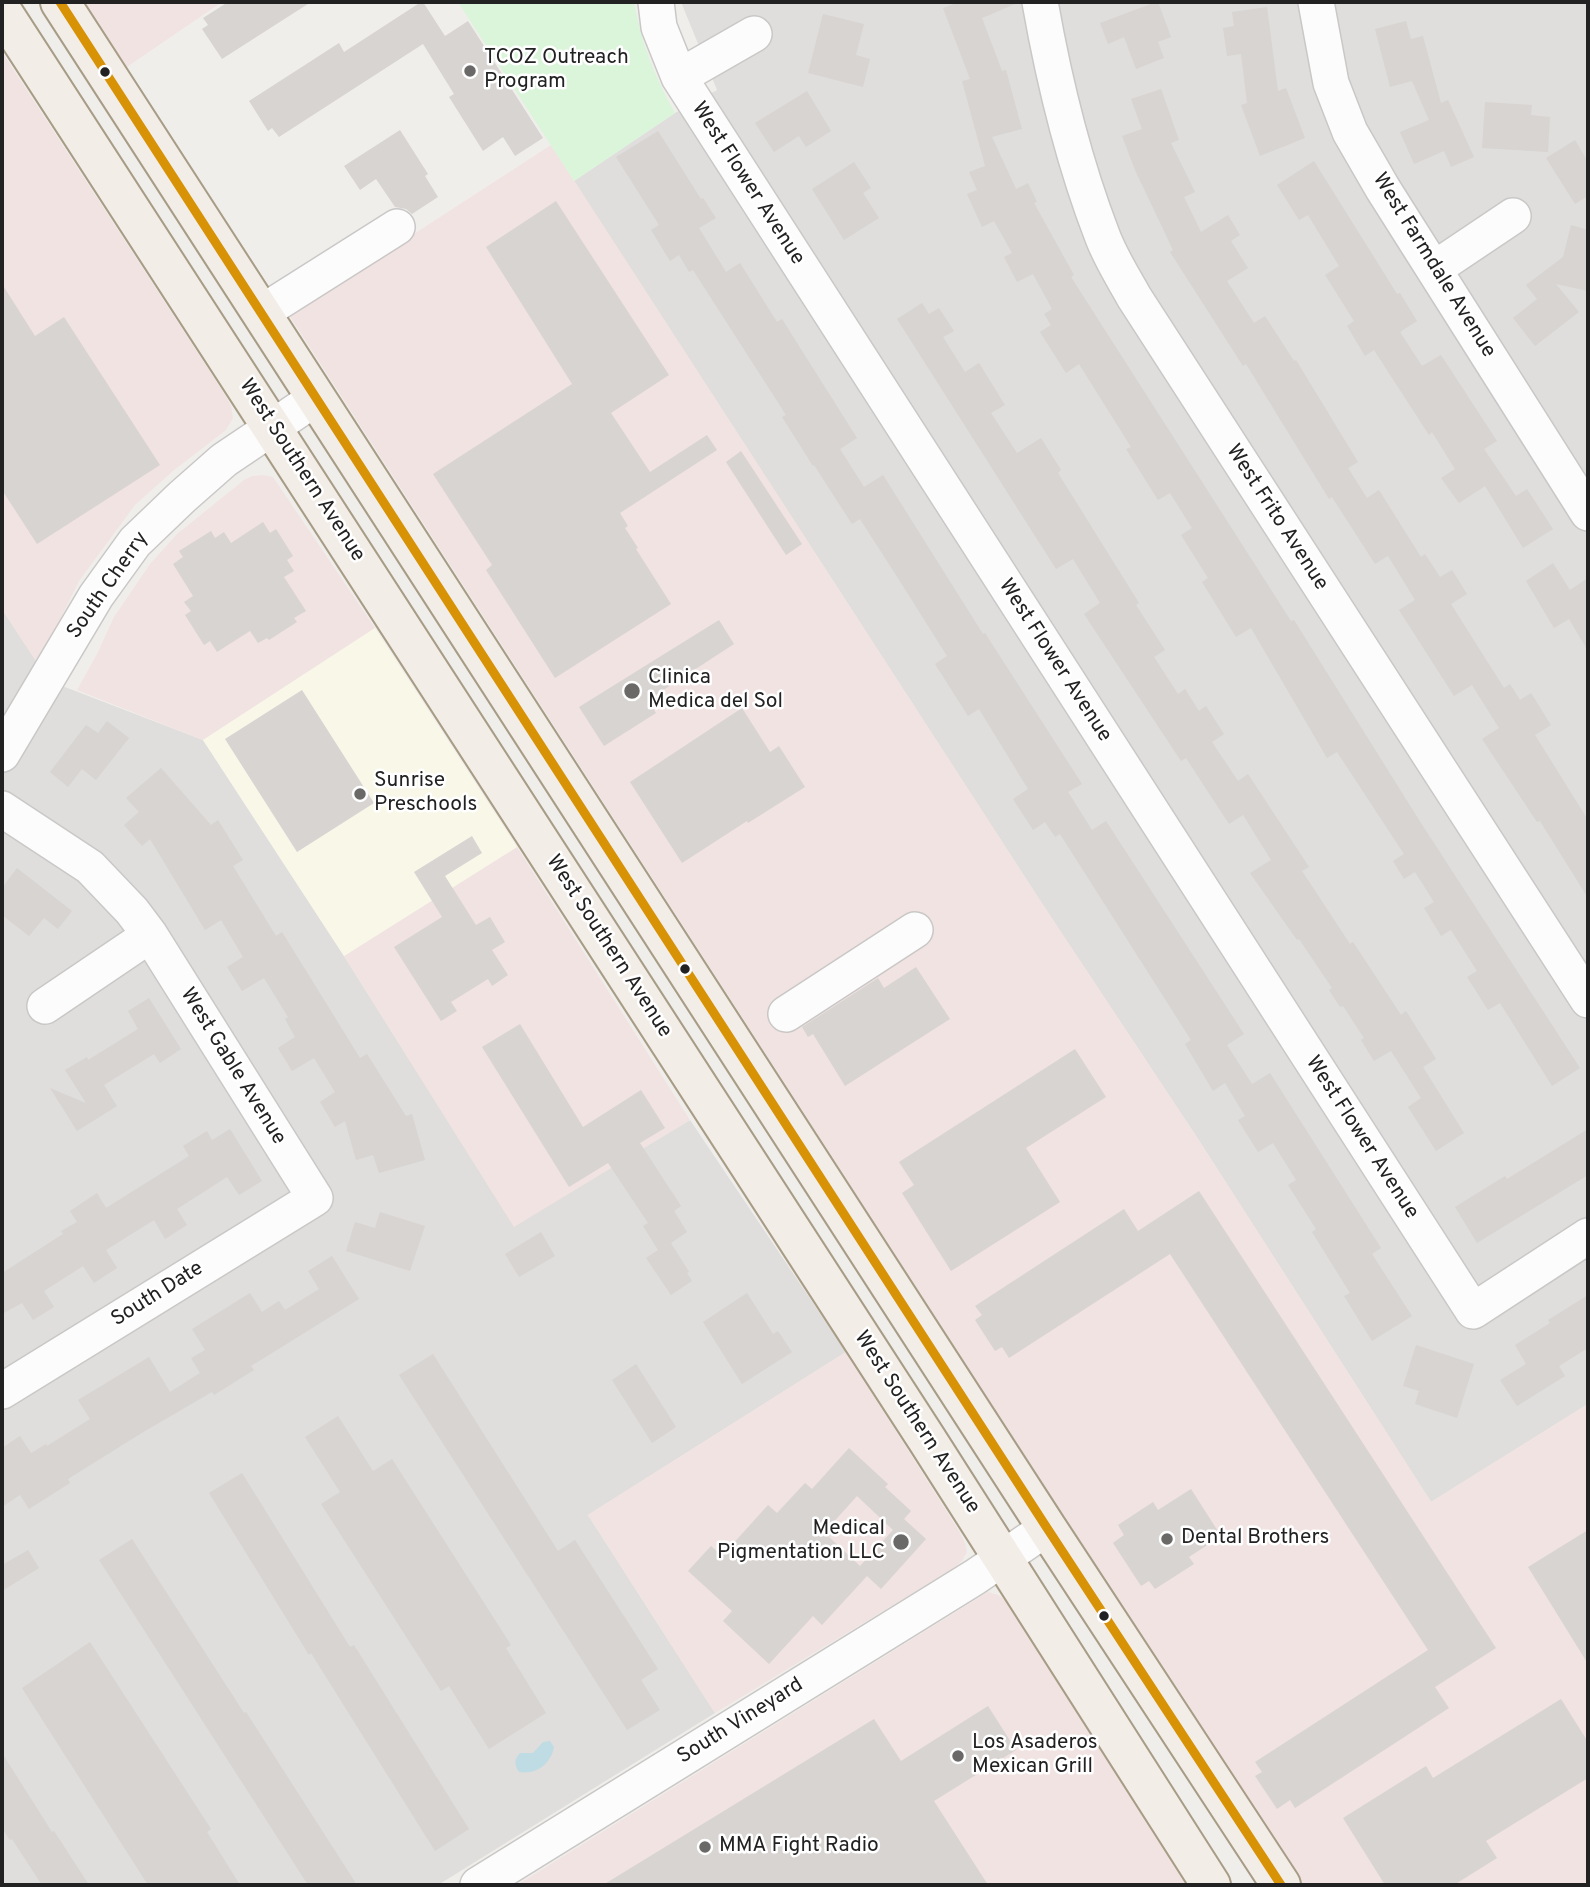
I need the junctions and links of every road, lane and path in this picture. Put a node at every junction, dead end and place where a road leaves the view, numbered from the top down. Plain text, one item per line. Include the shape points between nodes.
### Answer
1 (60, 2) edge
2 (656, 2) edge
3 (1040, 2) edge
4 (1316, 2) edge
5 (2, 11) edge
6 (754, 34) dead end
7 (679, 77) junction
8 (1513, 215) dead end
9 (397, 227) dead end
10 (1434, 269) junction
11 (261, 313) junction
12 (316, 398) junction
13 (272, 426) junction
14 (1588, 513) edge
15 (2, 754) edge
16 (2, 809) edge
17 (915, 930) dead end
18 (150, 935) junction
19 (1588, 1000) edge
20 (45, 1006) dead end
21 (786, 1014) dead end
22 (315, 1198) joint
23 (1588, 1236) edge
24 (2, 1391) edge
25 (1047, 1528) junction
26 (1003, 1559) junction
27 (478, 1885) edge
28 (1211, 1885) edge
29 (1281, 1885) edge

1 - 11 main road
2 - 7 street, West Flower Avenue via 659,27
3 - 19 street, West Frito Avenue via 1074,156 1103,237 1133,297
4 - 10 street, West Farmdale Avenue via 1331,83 1350,132
5 - 13 main road, West Southern Avenue
6 - 7 street
7 - 23 street, West Flower Avenue via 1473,1311
8 - 10 street
9 - 11 street
10 - 14 street, West Farmdale Avenue
11 - 12 main road
12 - 13 street, South Cherry
12 - 25 main road
13 - 15 street, South Cherry via 181,497 135,542 96,596
13 - 26 main road, West Southern Avenue
16 - 18 street, West Gable Avenue via 90,867
17 - 21 street
18 - 20 street
18 - 22 street, West Gable Avenue
22 - 24 street, South Date
25 - 26 street, South Vineyard
25 - 29 main road
26 - 27 street, South Vineyard
26 - 28 main road, West Southern Avenue

